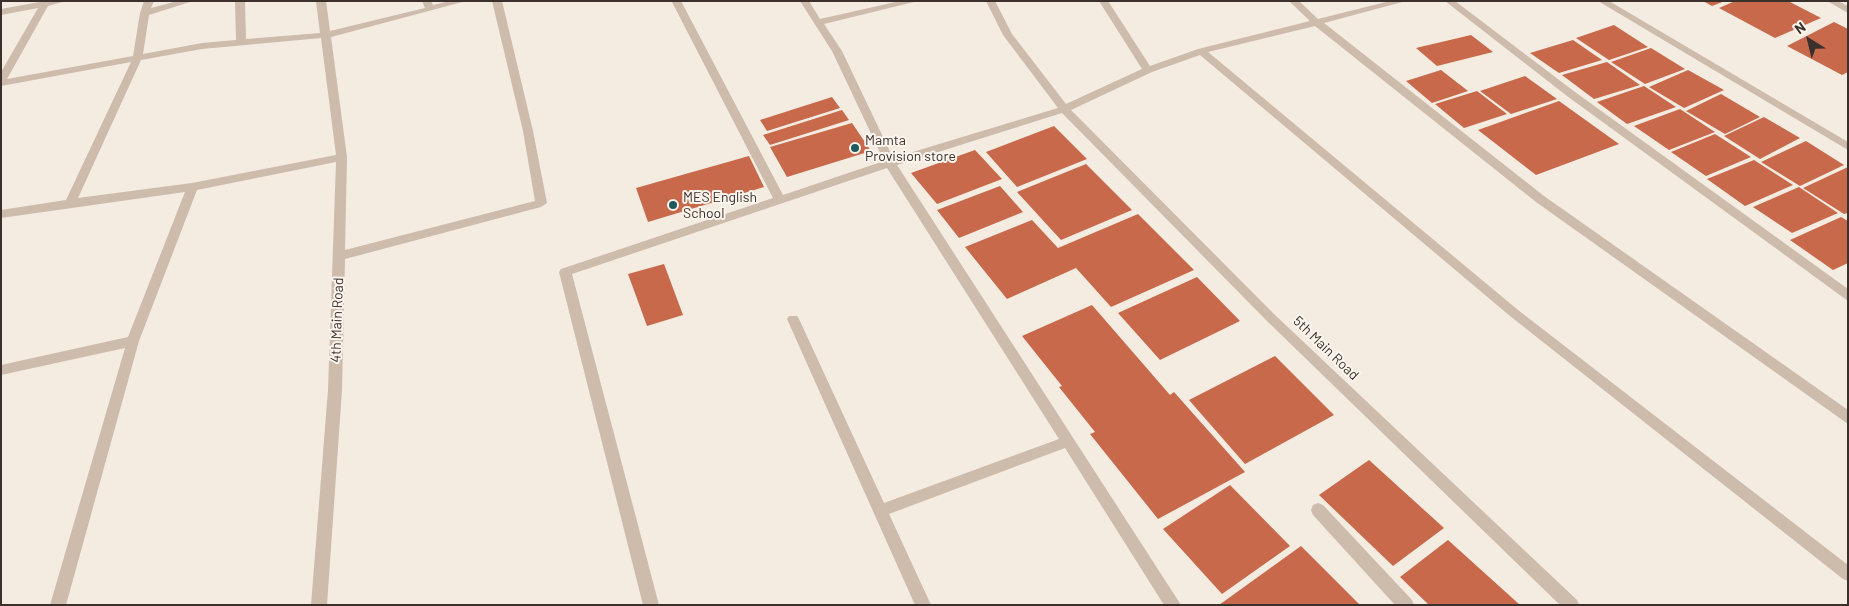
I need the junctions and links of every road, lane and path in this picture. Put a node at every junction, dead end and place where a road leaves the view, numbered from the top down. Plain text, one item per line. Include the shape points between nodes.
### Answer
1 (62, 1) edge
2 (148, 1) edge
3 (190, 1) edge
4 (240, 1) edge
5 (321, 1) edge
6 (462, 1) edge
7 (497, 1) edge
8 (804, 1) edge
9 (914, 1) edge
10 (990, 1) edge
11 (1103, 1) edge
12 (1293, 1) edge
13 (1402, 1) edge
14 (1449, 1) edge
15 (1602, 1) edge
16 (1831, 1) edge
17 (677, 2) edge
18 (44, 5) junction
19 (428, 5) edge
20 (1848, 10) edge
21 (1, 12) edge
22 (145, 13) junction
23 (818, 22) junction
24 (1316, 22) junction
25 (326, 35) junction
26 (241, 43) junction
27 (1201, 51) junction
28 (138, 57) junction
29 (1148, 70) junction
30 (1, 82) edge
31 (1064, 109) junction
32 (1848, 147) edge
33 (342, 157) junction
34 (890, 163) junction
35 (192, 187) junction
36 (779, 199) junction
37 (70, 203) junction
38 (1, 214) edge
39 (339, 256) junction
40 (1848, 296) edge
41 (793, 319) dead end
42 (133, 341) junction
43 (1, 370) edge
44 (1848, 418) edge
45 (1069, 441) junction
46 (1318, 510) dead end
47 (880, 511) junction
48 (1848, 574) edge
49 (58, 605) edge
50 (319, 605) edge
51 (651, 605) edge
52 (923, 605) edge
53 (1173, 605) edge
54 (1406, 605) edge
55 (1571, 605) edge

1 - 18 street
2 - 22 street
3 - 22 street
4 - 26 street
5 - 25 street, 4th Main Road
6 - 19 street
7 - 39 street via 528,131 541,203
8 - 23 street
9 - 23 street
10 - 31 street, 5th Main Road via 1008,35
11 - 29 street
12 - 24 street
13 - 24 street
14 - 40 street
15 - 32 street
16 - 20 street
17 - 36 street
18 - 21 street
18 - 30 street
19 - 25 street
22 - 28 street
23 - 34 street via 837,51
24 - 27 street
24 - 44 street via 1540,199
25 - 26 street
25 - 33 street, 4th Main Road
26 - 28 street
27 - 29 street
27 - 48 street via 1514,313
28 - 30 street
28 - 37 street
29 - 31 street
31 - 34 street
31 - 55 street, 5th Main Road via 1271,318
33 - 35 street
33 - 39 street, 4th Main Road
34 - 36 street
34 - 45 street
35 - 37 street
35 - 42 street
36 - 51 street via 565,272
37 - 38 street
39 - 50 street, 4th Main Road via 335,390
41 - 47 street
42 - 43 street
42 - 49 street
45 - 47 street
45 - 53 street
46 - 54 street
47 - 52 street

